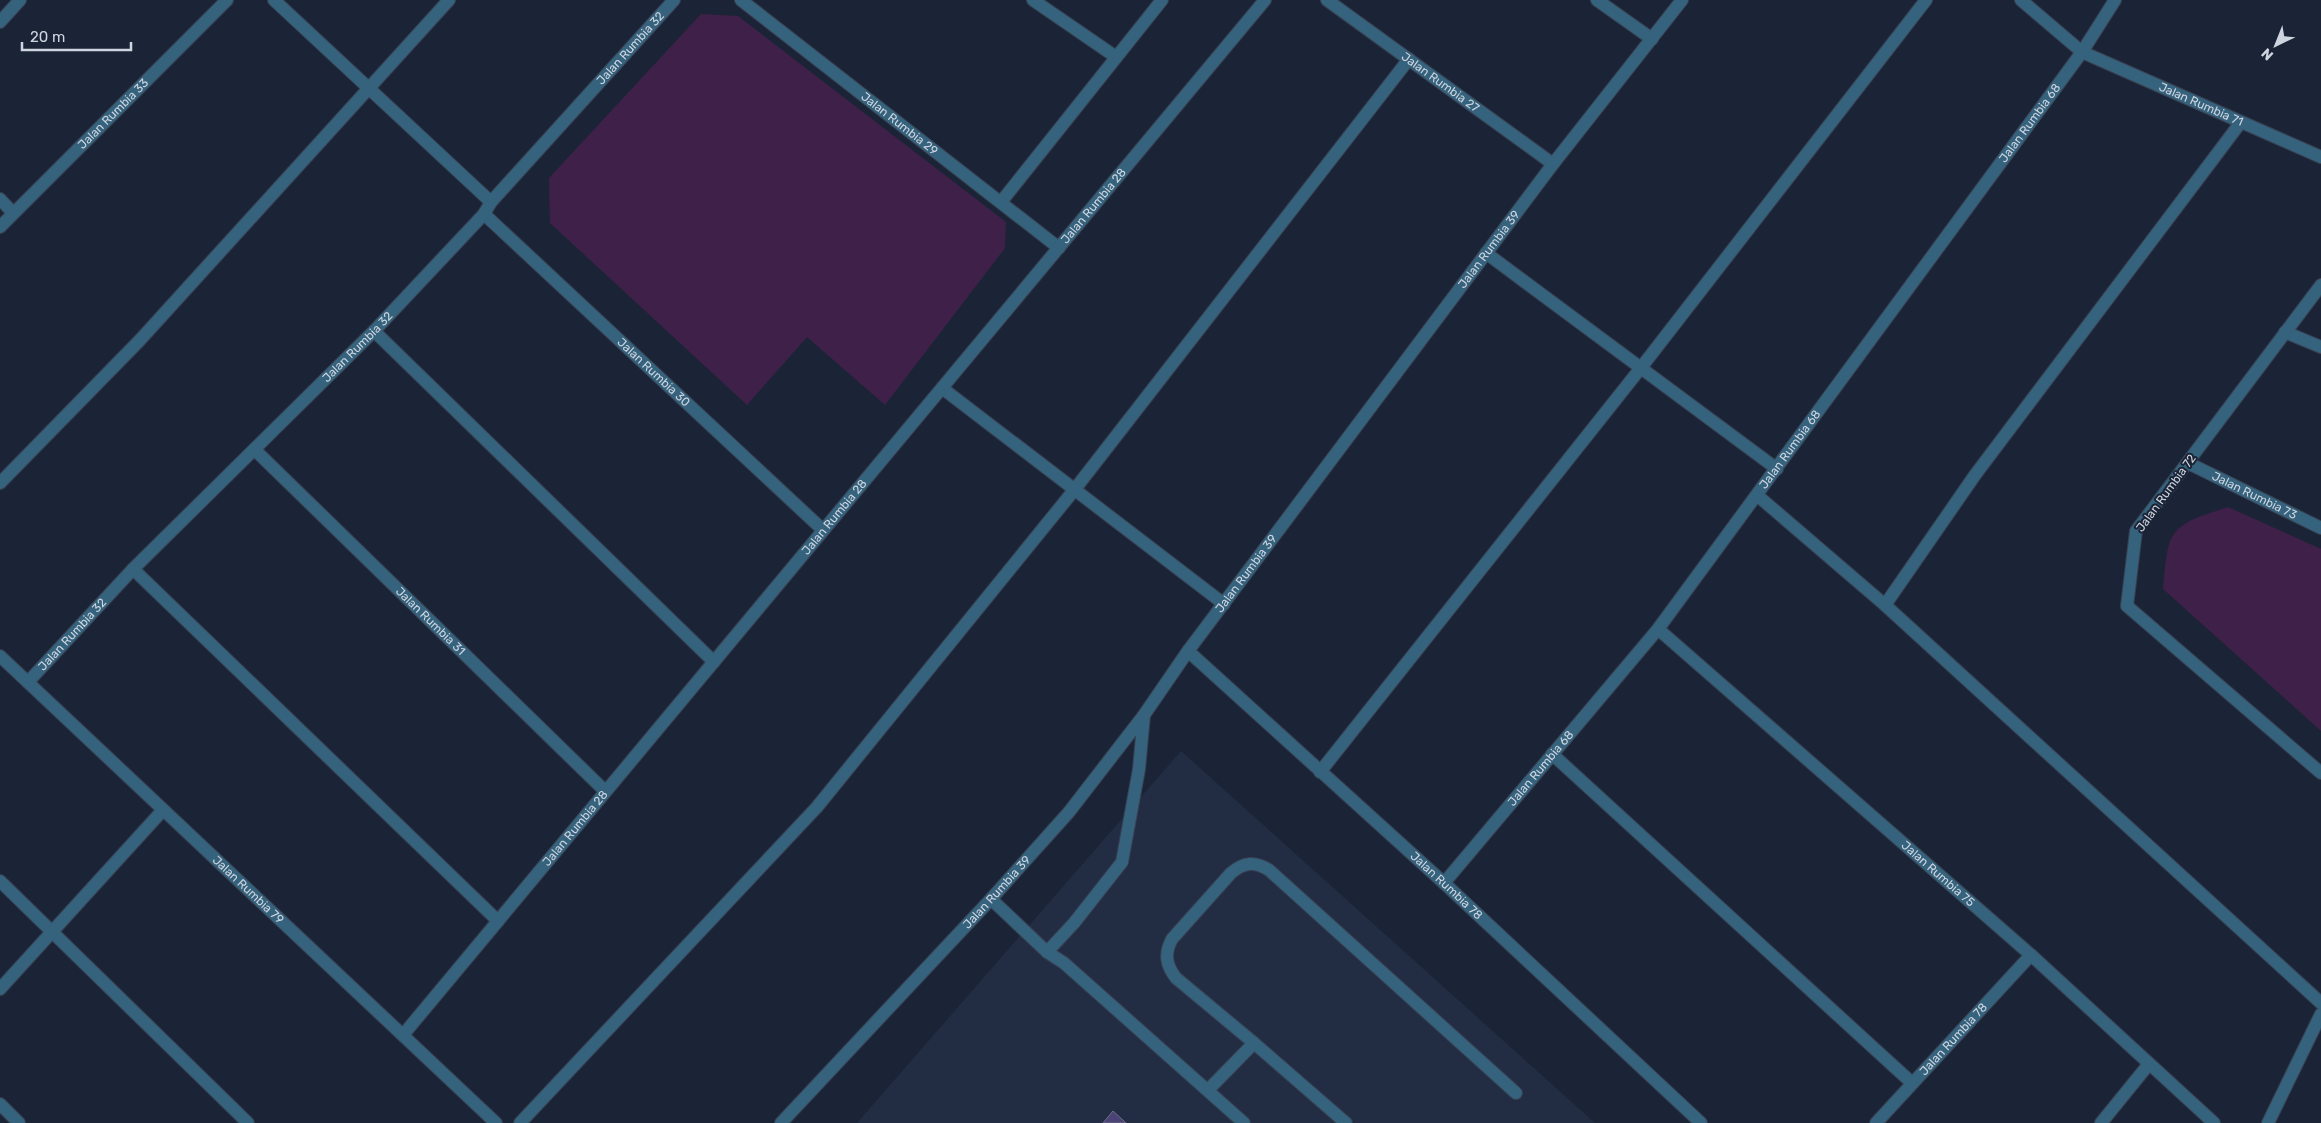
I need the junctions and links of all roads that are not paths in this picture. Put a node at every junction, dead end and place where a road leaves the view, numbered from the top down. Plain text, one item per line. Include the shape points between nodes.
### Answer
1 (20, 0) edge
2 (227, 0) edge
3 (274, 0) edge
4 (449, 0) edge
5 (674, 0) edge
6 (741, 0) edge
7 (1033, 0) edge
8 (1162, 0) edge
9 (1265, 0) edge
10 (1327, 0) edge
11 (1597, 0) edge
12 (1682, 0) edge
13 (1926, 0) edge
14 (2021, 0) edge
15 (2115, 0) edge
16 (0, 22) edge
17 (1652, 39) junction
18 (2082, 52) junction
19 (1116, 57) junction
20 (1409, 59) junction
21 (369, 89) junction
22 (2241, 122) junction
23 (2321, 157) edge
24 (1553, 164) junction
25 (0, 199) edge
26 (491, 202) junction
27 (1000, 202) junction
28 (13, 213) junction
29 (484, 214) junction
30 (0, 227) edge
31 (1059, 248) junction
32 (1486, 253) junction
33 (2321, 285) edge
34 (374, 332) junction
35 (2285, 332) junction
36 (2321, 347) edge
37 (1640, 369) junction
38 (942, 388) junction
39 (255, 450) junction
40 (2188, 463) junction
41 (1777, 469) junction
42 (0, 483) edge
43 (1075, 489) junction
44 (1758, 496) junction
45 (2321, 528) edge
46 (823, 530) junction
47 (133, 569) junction
48 (1224, 604) junction
49 (1885, 605) junction
50 (1658, 629) junction
51 (1188, 651) junction
52 (0, 656) edge
53 (714, 662) junction
54 (28, 682) junction
55 (1144, 715) junction
56 (1552, 754) junction
57 (1320, 772) junction
58 (2321, 773) edge
59 (605, 791) junction
60 (163, 810) junction
61 (0, 881) edge
62 (1444, 883) junction
63 (991, 899) junction
64 (498, 921) junction
65 (54, 932) junction
66 (1047, 952) junction
67 (2031, 955) junction
68 (0, 989) edge
69 (2321, 1003) edge
70 (2321, 1014) edge
71 (403, 1035) junction
72 (1254, 1043) junction
73 (2149, 1064) junction
74 (1912, 1084) junction
75 (1208, 1090) junction
76 (1516, 1093) dead end
77 (0, 1104) edge
78 (19, 1123) edge
79 (248, 1123) edge
80 (496, 1123) edge
81 (520, 1123) edge
82 (781, 1123) edge
83 (1244, 1123) edge
84 (1346, 1123) edge
85 (1701, 1123) edge
86 (1876, 1123) edge
87 (2101, 1123) edge
88 (2214, 1123) edge
89 (2268, 1123) edge

1 - 16 street
2 - 28 street, Jalan Rumbia 33
3 - 21 street
4 - 21 street
5 - 26 street, Jalan Rumbia 32
6 - 27 street, Jalan Rumbia 29
7 - 19 street
8 - 19 street
9 - 31 street, Jalan Rumbia 28
10 - 20 street, Jalan Rumbia 27
11 - 17 street
12 - 17 street, Jalan Rumbia 39
13 - 37 street
14 - 18 street, Jalan Rumbia 71
15 - 18 street, Jalan Rumbia 68
17 - 24 street, Jalan Rumbia 39
18 - 22 street, Jalan Rumbia 71
18 - 41 street, Jalan Rumbia 68
19 - 27 street
20 - 24 street, Jalan Rumbia 27
20 - 43 street
21 - 26 street
21 - 42 street via 140,340
22 - 23 street, Jalan Rumbia 71
22 - 49 street via 1975,475
24 - 32 street, Jalan Rumbia 39
25 - 28 street
26 - 29 street, Jalan Rumbia 32
27 - 31 street, Jalan Rumbia 29
28 - 30 street, Jalan Rumbia 33
29 - 34 street, Jalan Rumbia 32
29 - 46 street, Jalan Rumbia 30
31 - 38 street, Jalan Rumbia 28
32 - 37 street
32 - 48 street, Jalan Rumbia 39
33 - 35 street, Jalan Rumbia 72
34 - 39 street, Jalan Rumbia 32
34 - 53 street
35 - 36 street
35 - 40 street, Jalan Rumbia 72
37 - 41 street
37 - 57 street
38 - 43 street
38 - 46 street, Jalan Rumbia 28
39 - 47 street, Jalan Rumbia 32
39 - 59 street, Jalan Rumbia 31
40 - 45 street, Jalan Rumbia 73
40 - 58 street, Jalan Rumbia 72 via 2136,531 2127,606
41 - 44 street, Jalan Rumbia 68
43 - 48 street
43 - 81 street via 817,807
44 - 49 street
44 - 50 street, Jalan Rumbia 68
46 - 53 street, Jalan Rumbia 28
47 - 54 street, Jalan Rumbia 32
47 - 64 street
48 - 51 street, Jalan Rumbia 39
49 - 69 street
50 - 56 street, Jalan Rumbia 68
50 - 67 street, Jalan Rumbia 75
51 - 55 street, Jalan Rumbia 39
51 - 57 street, Jalan Rumbia 78
52 - 54 street, Jalan Rumbia 79
53 - 59 street, Jalan Rumbia 28
54 - 60 street, Jalan Rumbia 79
55 - 63 street, Jalan Rumbia 39 via 1069,812
55 - 66 street via 1139,768 1122,862
56 - 62 street, Jalan Rumbia 68
56 - 74 street
57 - 62 street, Jalan Rumbia 78
59 - 64 street, Jalan Rumbia 28
60 - 65 street
60 - 71 street, Jalan Rumbia 79
61 - 65 street
62 - 85 street, Jalan Rumbia 78
63 - 66 street
63 - 82 street, Jalan Rumbia 39
64 - 71 street, Jalan Rumbia 28
65 - 68 street
65 - 79 street
66 - 75 street
67 - 73 street, Jalan Rumbia 75
67 - 74 street, Jalan Rumbia 78
70 - 89 street
71 - 80 street, Jalan Rumbia 79
72 - 75 street
72 - 76 street via 1176,978 1166,959 1172,939 1231,872 1249,863 1260,864 1269,870
72 - 84 street
73 - 87 street
73 - 88 street, Jalan Rumbia 75
74 - 86 street, Jalan Rumbia 78
75 - 83 street
77 - 78 street

